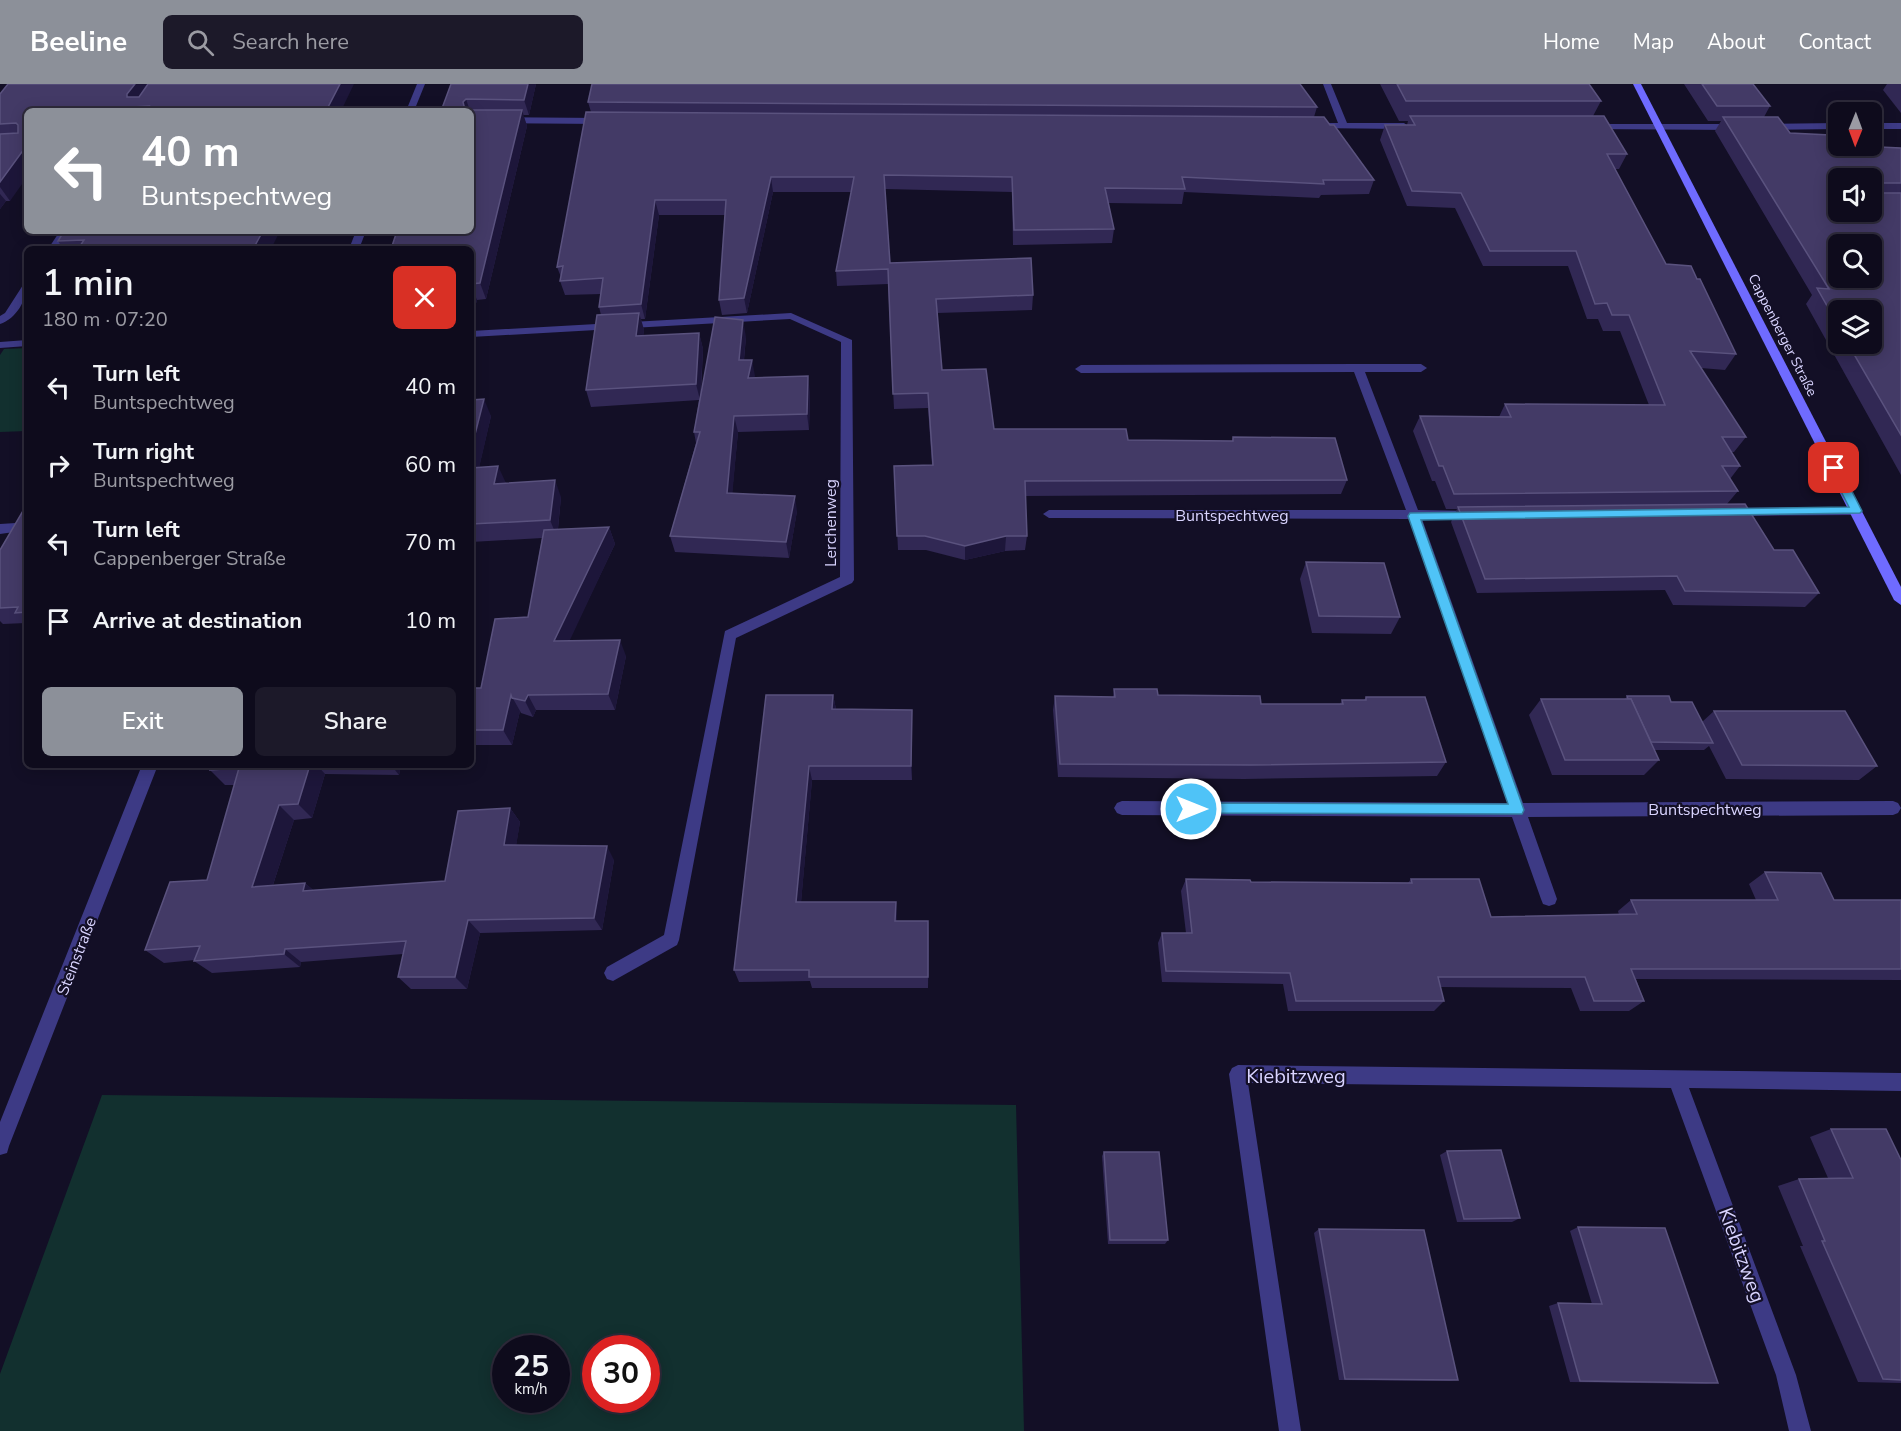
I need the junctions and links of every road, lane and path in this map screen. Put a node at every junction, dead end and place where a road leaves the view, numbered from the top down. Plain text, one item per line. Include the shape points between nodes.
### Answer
1 (421, 84) edge
2 (1327, 84) edge
3 (1636, 84) edge
4 (411, 108) edge
5 (474, 120) edge
6 (612, 121) edge
7 (1308, 126) edge
8 (1344, 126) junction
9 (1410, 126) edge
10 (1828, 126) edge
11 (1574, 127) edge
12 (1659, 127) junction
13 (1882, 127) edge
14 (1899, 128) edge
15 (24, 292) edge
16 (0, 321) edge
17 (474, 334) edge
18 (24, 343) edge
19 (0, 345) edge
20 (1358, 368) junction
21 (1421, 368) dead end
22 (1081, 369) dead end
23 (1856, 511) junction
24 (1714, 512) edge
25 (1049, 514) dead end
26 (1486, 515) edge
27 (1414, 516) junction
28 (16, 528) edge
29 (0, 529) edge
30 (1901, 600) edge
31 (149, 768) edge
32 (1122, 808) dead end
33 (1893, 808) dead end
34 (1517, 810) junction
35 (1549, 899) dead end
36 (613, 974) dead end
37 (1677, 1080) junction
38 (1901, 1082) edge
39 (0, 1146) edge
40 (1290, 1431) edge
41 (1800, 1431) edge

1 - 4 street
2 - 8 street
3 - 12 main road, Cappenberger Straße
5 - 6 street
7 - 8 street
8 - 9 street
10 - 12 street
11 - 12 street
12 - 23 main road, Cappenberger Straße
13 - 14 street
15 - 16 street via 9,315
17 - 36 street, Lerchenweg via 791,316 847,340 847,580 730,634 671,940
18 - 19 street
20 - 21 street
20 - 22 street
20 - 27 street
23 - 24 street
23 - 30 main road, Cappenberger Straße
25 - 27 street, Buntspechtweg
26 - 27 street, Buntspechtweg
27 - 34 street
28 - 29 street
31 - 39 street, Steinstraße
32 - 34 street, Buntspechtweg
33 - 34 street, Buntspechtweg
34 - 35 street
37 - 38 street, Kiebitzweg
37 - 40 street, Kiebitzweg via 1238,1074
37 - 41 street, Kiebitzweg via 1786,1375

